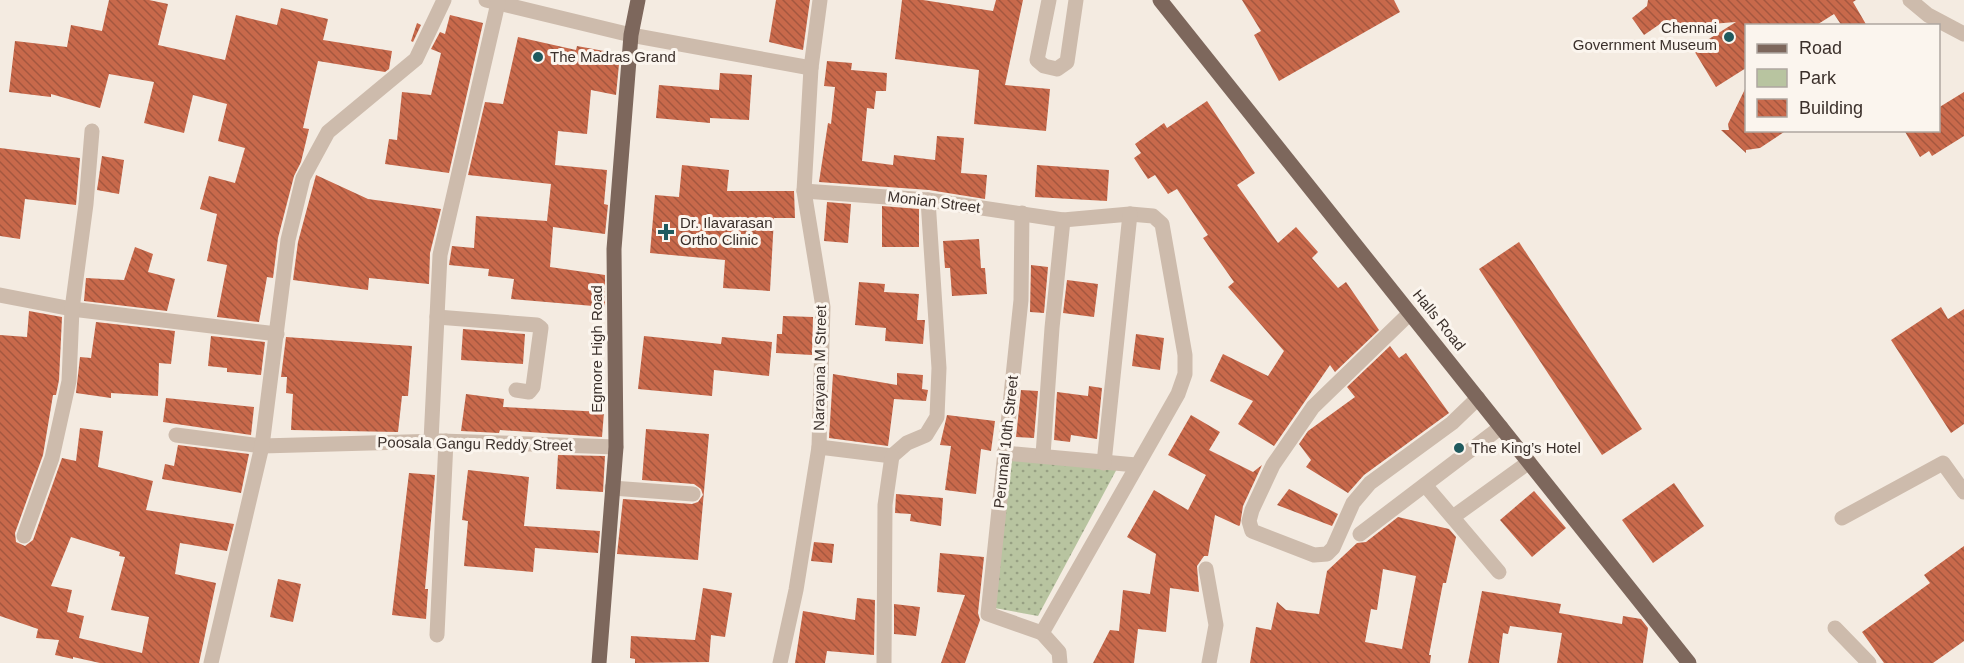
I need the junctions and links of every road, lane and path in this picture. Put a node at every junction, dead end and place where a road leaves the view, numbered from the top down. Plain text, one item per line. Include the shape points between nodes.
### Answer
1 (444, 0) edge
2 (638, 0) edge
3 (820, 0) edge
4 (1049, 0) edge
5 (1076, 0) edge
6 (1160, 0) edge
7 (1910, 0) edge
8 (492, 2) edge
9 (1964, 34) edge
10 (631, 35) junction
11 (811, 68) junction
12 (92, 131) dead end
13 (804, 191) junction
14 (927, 200) junction
15 (1022, 213) junction
16 (1130, 214) junction
17 (1063, 220) junction
18 (0, 295) edge
19 (72, 309) junction
20 (1410, 313) junction
21 (437, 317) junction
22 (277, 334) junction
23 (516, 390) dead end
24 (1478, 398) junction
25 (1501, 427) junction
26 (176, 435) dead end
27 (439, 441) junction
28 (262, 446) junction
29 (616, 447) junction
30 (819, 447) junction
31 (1005, 453) junction
32 (1043, 455) junction
33 (892, 456) junction
34 (1529, 462) junction
35 (1104, 463) junction
36 (1136, 465) junction
37 (1425, 484) junction
38 (612, 488) junction
39 (1964, 492) edge
40 (693, 494) dead end
41 (1453, 517) junction
42 (1842, 518) dead end
43 (1360, 534) dead end
44 (24, 536) dead end
45 (1206, 570) dead end
46 (1499, 572) dead end
47 (1835, 628) dead end
48 (1042, 633) junction
49 (436, 635) dead end
50 (211, 663) edge
51 (599, 663) edge
52 (780, 663) edge
53 (884, 663) edge
54 (1060, 663) edge
55 (1209, 663) edge
56 (1689, 663) edge
57 (1869, 663) edge

1 - 22 street via 416,59 328,132 303,178 288,240
2 - 10 main road, Egmore High Road
3 - 11 street, Narayana M Street
4 - 5 street via 1038,60 1057,69 1067,62
6 - 20 main road, Halls Road
7 - 9 street via 1928,15
8 - 10 street
8 - 21 street via 440,255
10 - 11 street
10 - 29 main road, Egmore High Road via 614,249
11 - 13 street, Narayana M Street
12 - 19 street
13 - 14 street, Monian Street
13 - 30 street, Narayana M Street via 823,307
14 - 15 street, Monian Street
14 - 33 street via 939,368 937,417 926,435 907,443
15 - 17 street, Monian Street
15 - 31 street, Perumal 10th Street via 1021,300
16 - 17 street, Monian Street
16 - 35 street
16 - 36 street, Monian Street via 1153,216 1162,224 1185,355 1185,374 1178,394
17 - 32 street
18 - 19 street
19 - 22 street
19 - 44 street via 69,381 52,458
20 - 24 main road, Halls Road
20 - 24 street via 1313,407 1273,465 1252,510 1252,531 1314,555 1327,554 1353,503 1370,483 1452,423
21 - 23 street via 541,328 533,387 529,392
21 - 27 street
22 - 28 street
24 - 25 main road, Halls Road
25 - 34 main road, Halls Road
25 - 37 street
26 - 28 street, Poosala Gangu Reddy Street
27 - 28 street, Poosala Gangu Reddy Street
27 - 29 street, Poosala Gangu Reddy Street
27 - 49 street
28 - 50 street
29 - 38 main road, Egmore High Road
30 - 33 street
30 - 52 street, Narayana M Street
31 - 32 street
31 - 48 street, Perumal 10th Street via 988,614
32 - 35 street
33 - 53 street via 885,505
34 - 41 street
34 - 56 main road, Halls Road
35 - 36 street
36 - 48 street, Monian Street
37 - 41 street
37 - 43 street
38 - 40 street
38 - 51 main road, Egmore High Road
39 - 42 street via 1943,463
41 - 46 street
45 - 55 street via 1216,625
47 - 57 street
48 - 54 street via 1059,652

